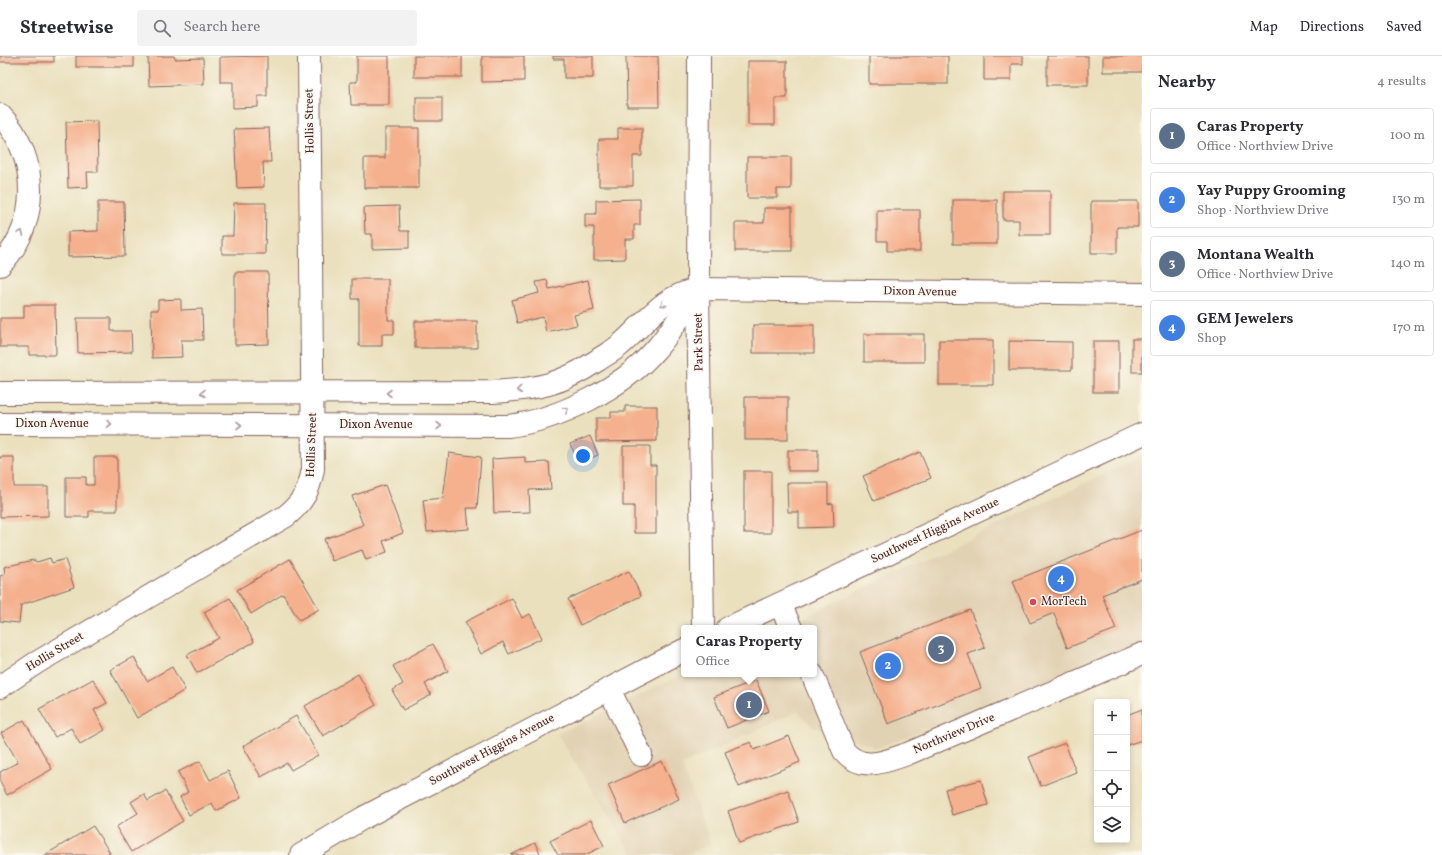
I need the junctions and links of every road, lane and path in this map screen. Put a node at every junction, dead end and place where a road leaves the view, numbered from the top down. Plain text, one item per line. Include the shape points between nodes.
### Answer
1 (309, 56) edge
2 (699, 56) edge
3 (0, 116) edge
4 (0, 265) edge
5 (698, 289) junction
6 (1142, 294) edge
7 (0, 393) edge
8 (313, 393) junction
9 (0, 424) edge
10 (313, 425) junction
11 (1142, 434) edge
12 (780, 604) junction
13 (703, 625) edge
14 (734, 625) edge
15 (790, 625) edge
16 (681, 652) edge
17 (1142, 654) edge
18 (813, 677) edge
19 (0, 687) edge
20 (609, 689) junction
21 (641, 755) dead end
22 (302, 855) edge

1 - 8 street, Hollis Street
2 - 5 street, Park Street
4 -> 3 street via 12,251 22,232 29,210 30,187 23,150 10,127
5 - 6 street, Dixon Avenue
5 -> 8 street, Dixon Avenue via 685,292 664,303 618,347 585,369 552,384 493,392
10 -> 5 street, Dixon Avenue via 508,426 527,424 549,417 614,385 639,367 657,348
5 - 13 street, Park Street
8 -> 7 street, Dixon Avenue
8 - 10 street, Hollis Street
9 -> 10 street, Dixon Avenue
10 - 19 street, Hollis Street via 313,469 310,484 305,497 286,516 36,663
11 - 12 street, Southwest Higgins Avenue
12 - 14 street, Southwest Higgins Avenue
12 - 15 street
16 - 20 street, Southwest Higgins Avenue
17 - 18 street, Northview Drive via 882,763 862,764 851,759 844,751
20 - 21 street
20 - 22 street, Southwest Higgins Avenue via 363,818

